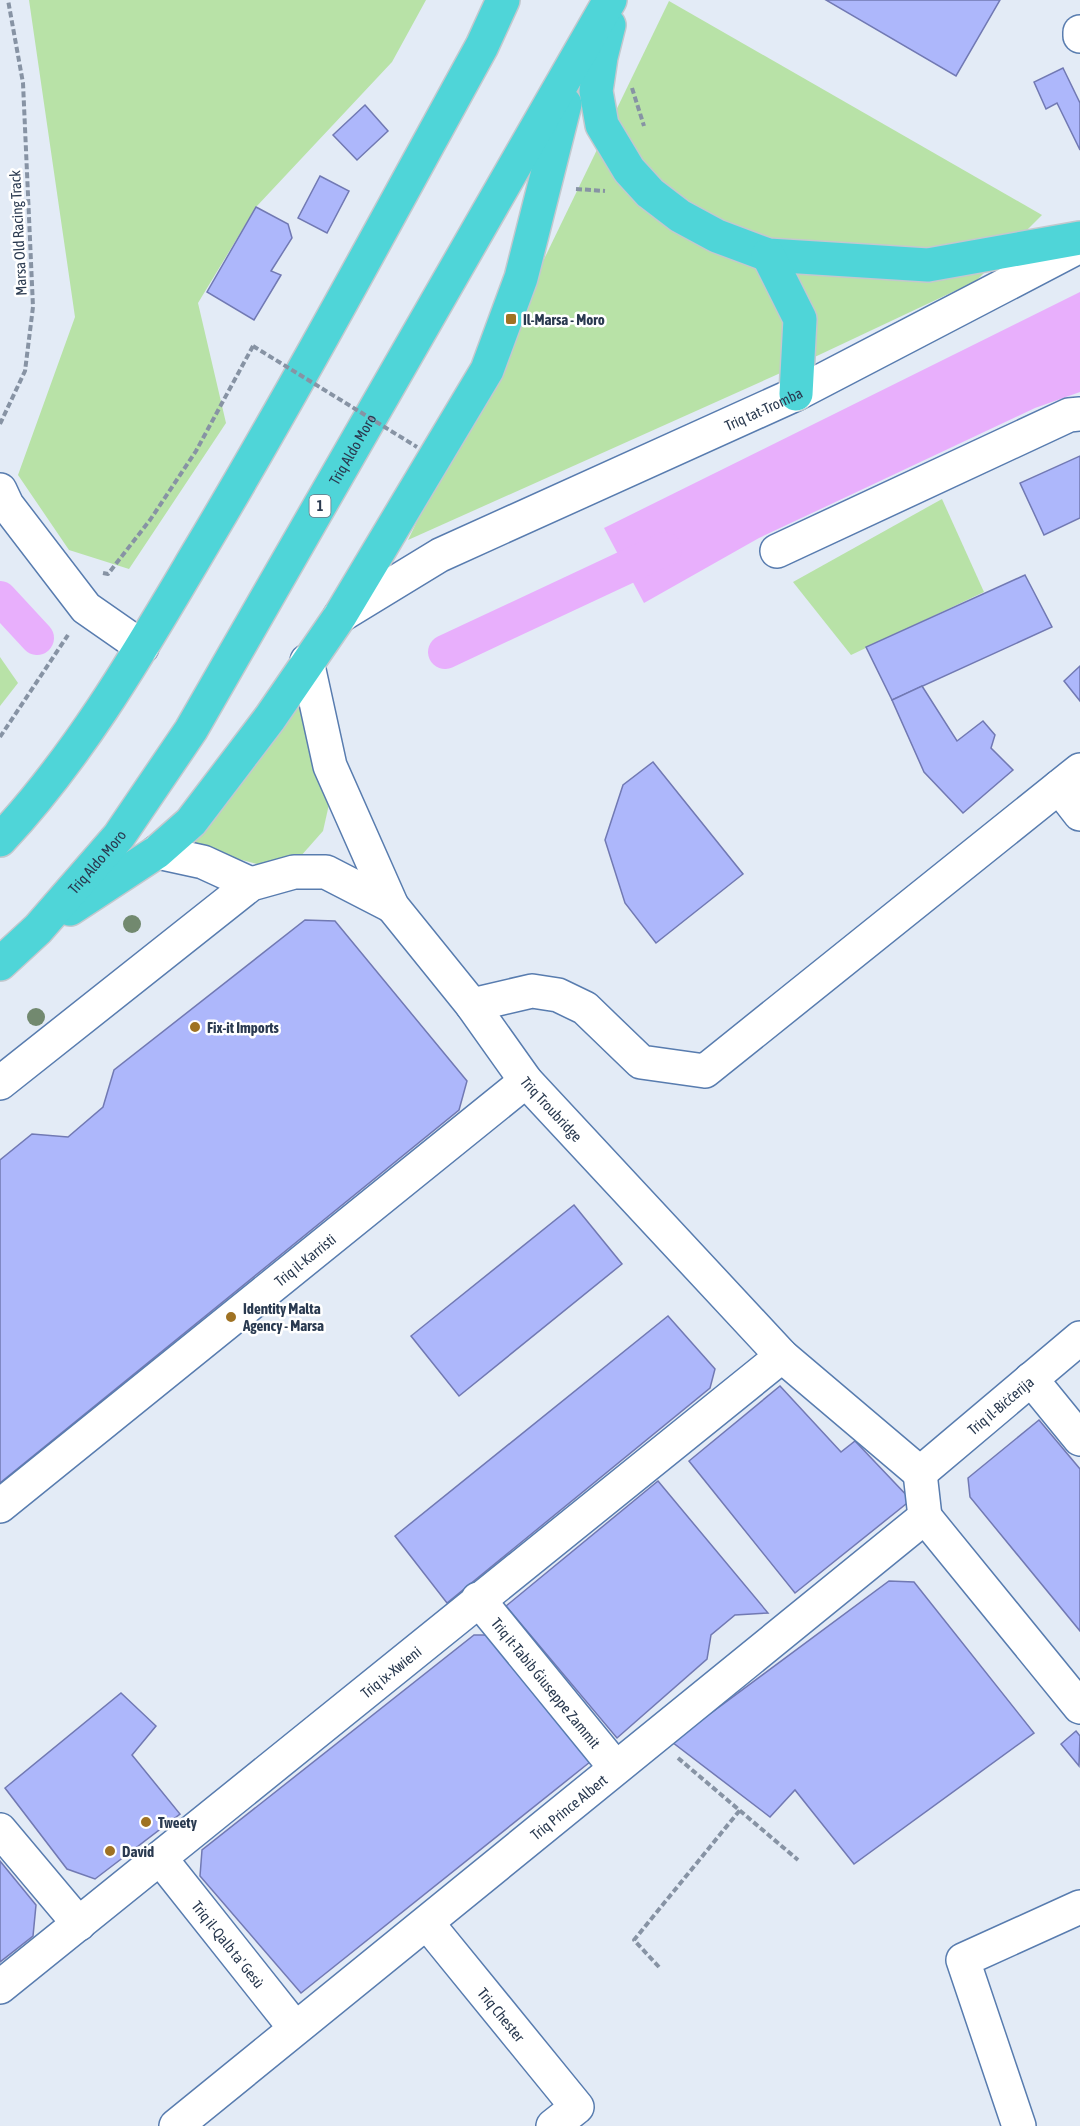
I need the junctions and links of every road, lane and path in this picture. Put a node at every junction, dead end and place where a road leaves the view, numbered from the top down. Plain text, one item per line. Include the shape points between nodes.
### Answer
1 (8, 0) edge
2 (503, 0) edge
3 (610, 0) edge
4 (616, 0) edge
5 (575, 64) junction
6 (631, 86) dead end
7 (645, 130) dead end
8 (1080, 238) edge
9 (1080, 246) edge
10 (768, 255) junction
11 (796, 394) junction
12 (1080, 414) edge
13 (0, 424) edge
14 (417, 447) dead end
15 (0, 490) edge
16 (777, 551) dead end
17 (96, 573) dead end
18 (86, 608) junction
19 (340, 616) junction
20 (142, 647) junction
21 (307, 661) junction
22 (0, 737) edge
23 (1069, 778) edge
24 (1080, 814) edge
25 (0, 840) edge
26 (158, 852) junction
27 (251, 885) junction
28 (392, 906) junction
29 (38, 929) junction
30 (0, 964) edge
31 (472, 1005) junction
32 (526, 1081) junction
33 (0, 1083) edge
34 (1080, 1338) edge
35 (782, 1356) junction
36 (1031, 1379) junction
37 (1080, 1439) edge
38 (920, 1473) junction
39 (0, 1506) edge
40 (926, 1517) junction
41 (478, 1599) junction
42 (1080, 1707) edge
43 (652, 1736) junction
44 (615, 1767) junction
45 (740, 1810) junction
46 (0, 1830) edge
47 (160, 1858) junction
48 (798, 1860) dead end
49 (1080, 1907) edge
50 (427, 1923) junction
51 (79, 1924) junction
52 (658, 1967) dead end
53 (0, 1988) edge
54 (296, 2028) junction
55 (565, 2116) edge
56 (176, 2126) edge
57 (1019, 2126) edge

1 - 13 path, Marsa Old Racing Track via 22,82 33,307 25,371
2 - 20 highway via 482,46 244,477
3 - 5 highway, Triq Aldo Moro / 1
4 - 10 highway via 596,90 602,125 629,170 650,193 680,216 717,236
5 - 19 highway via 521,278 487,370
5 - 29 highway, Triq Aldo Moro / 1 via 191,730 119,836
6 - 7 path
8 - 10 highway via 928,265
9 - 11 street, Triq tat-Tromba
10 - 11 highway via 800,319
11 - 19 street, Triq tat-Tromba via 440,555
12 - 16 street via 1069,415
14 - 17 path, bridge via 253,346 196,451 150,520 108,574
15 - 18 street via 7,505
18 - 20 street
18 - 22 path
19 - 21 highway
20 - 25 highway via 77,746
21 - 26 highway via 270,718 191,822
21 - 28 street, Triq Troubridge via 330,766
23 - 24 street
23 - 31 street via 705,1071 641,1062 585,1008 558,995 532,991
26 - 27 street via 203,862
26 - 29 highway
27 - 28 street via 294,872 326,872
27 - 33 street
28 - 31 street, Triq Troubridge
29 - 30 highway, Triq Aldo Moro / 1
31 - 32 street, Triq Troubridge
32 - 35 street, Triq Troubridge
32 - 39 street, Triq il-Karristi
34 - 36 street, Triq il-Biċċerija
35 - 38 street, Triq Troubridge
35 - 41 street, Triq ix-Xwieni
36 - 37 street
36 - 38 street, Triq il-Biċċerija
38 - 40 street
40 - 42 street
40 - 43 street, Triq Prince Albert
41 - 44 street, Triq it-Tabib Ġiuseppe Zammit
41 - 47 street, Triq ix-Xwieni
43 - 44 street, Triq Prince Albert
43 - 45 path
44 - 50 street, Triq Prince Albert
45 - 48 path
45 - 52 path via 634,1940
46 - 51 street
47 - 51 street, Triq ix-Xwieni
47 - 54 street, Triq il-Qalb ta' Gesù
49 - 57 street via 963,1959
50 - 54 street, Triq Prince Albert
50 - 55 street, Triq Chester
51 - 53 street, Triq ix-Xwieni
54 - 56 street, Triq Prince Albert

